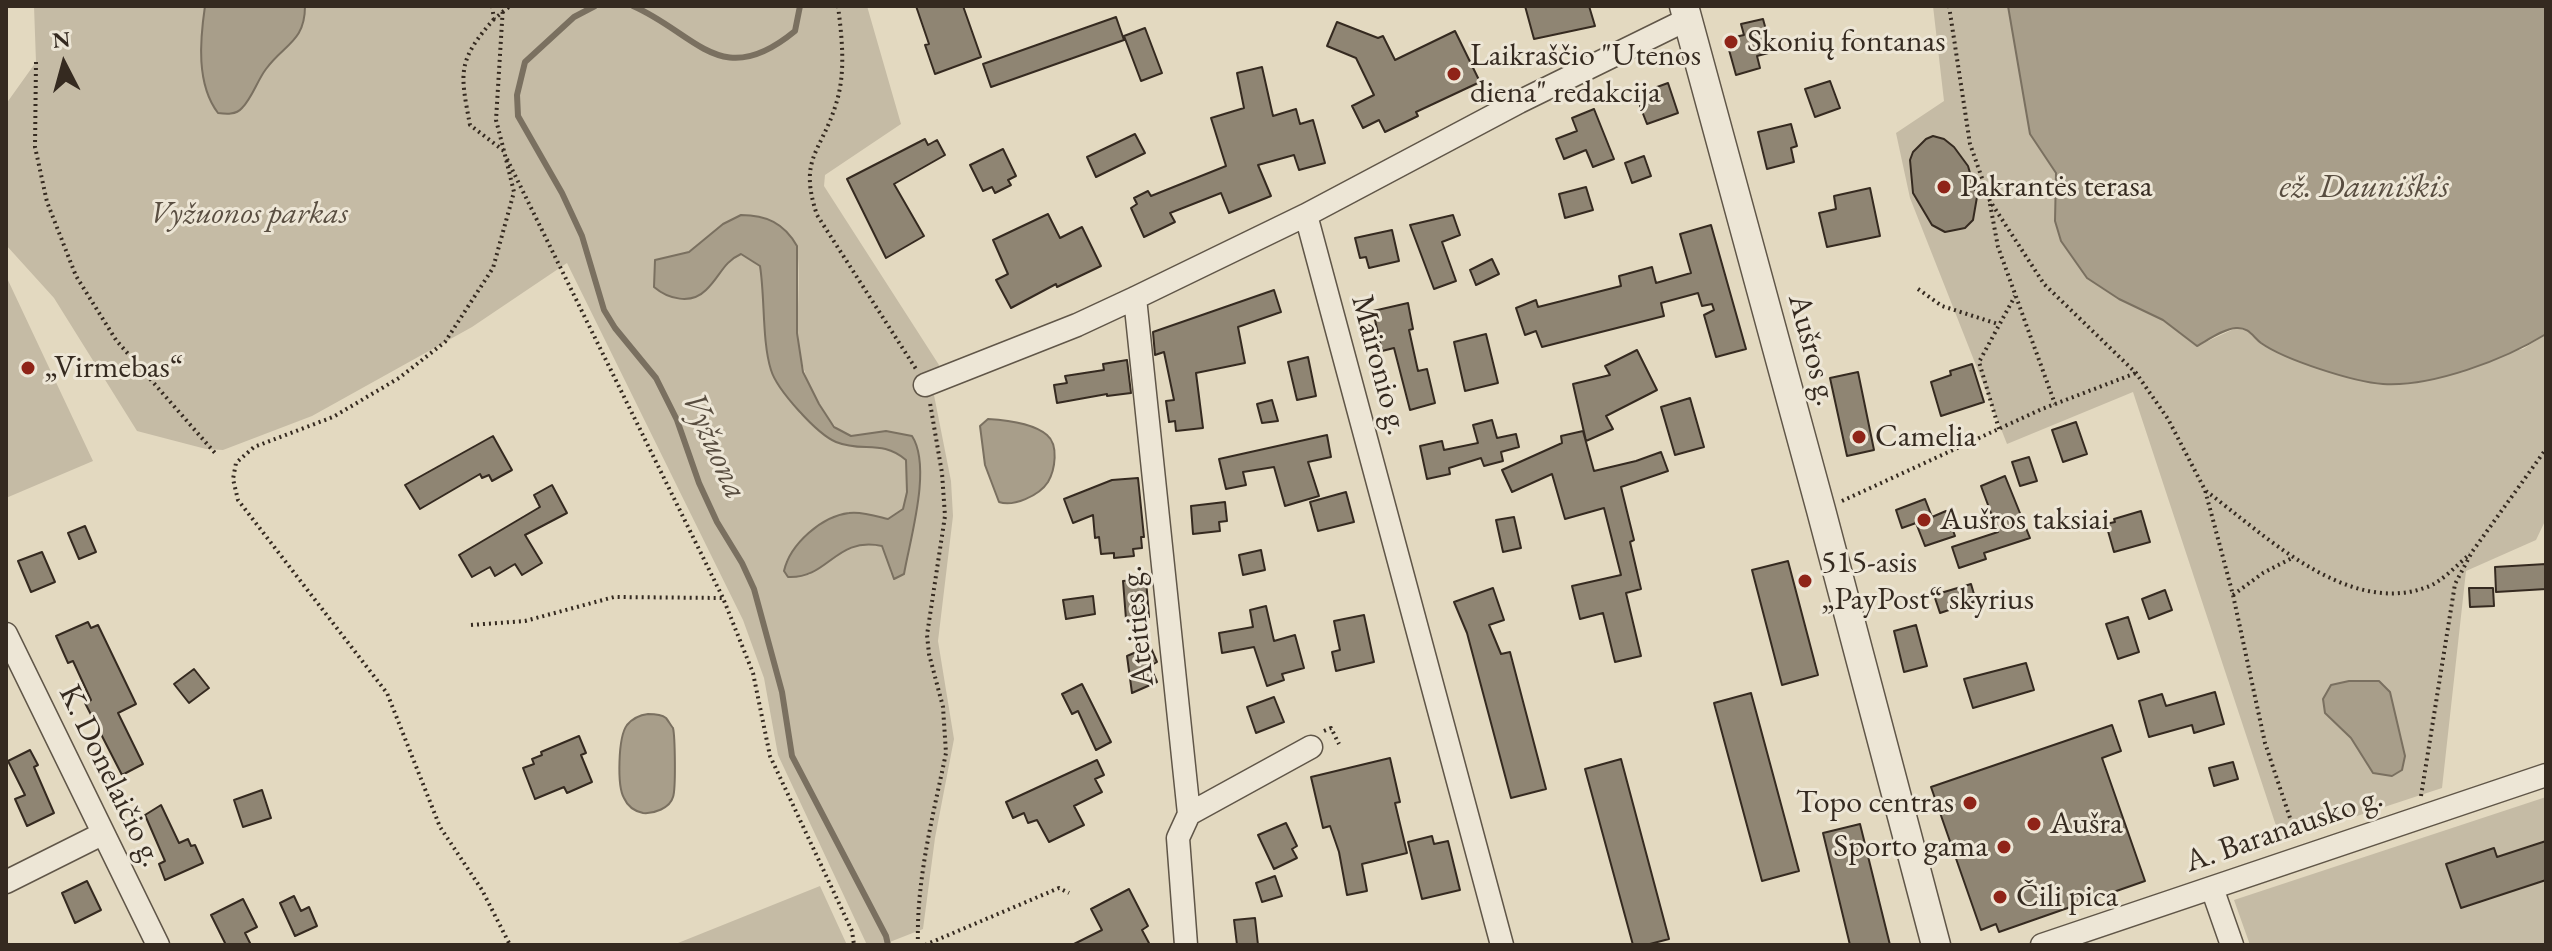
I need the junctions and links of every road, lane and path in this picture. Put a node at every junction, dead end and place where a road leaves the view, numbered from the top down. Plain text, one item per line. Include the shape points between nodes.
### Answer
1 (492, 6) edge
2 (510, 6) edge
3 (838, 6) edge
4 (504, 8) edge
5 (1951, 8) edge
6 (1686, 12) edge
7 (494, 19) junction
8 (36, 62) dead end
9 (504, 151) junction
10 (1990, 201) junction
11 (1306, 215) junction
12 (1918, 289) dead end
13 (2015, 296) junction
14 (1135, 298) junction
15 (1998, 324) junction
16 (2136, 373) junction
17 (925, 385) junction
18 (2055, 404) junction
19 (1999, 429) junction
20 (2546, 449) edge
21 (215, 453) dead end
22 (2205, 490) junction
23 (1821, 510) junction
24 (2472, 552) junction
25 (2294, 557) junction
26 (2233, 595) junction
27 (723, 598) junction
28 (471, 625) dead end
29 (6, 634) edge
30 (1331, 728) dead end
31 (1339, 744) dead end
32 (1311, 747) dead end
33 (2546, 775) edge
34 (1189, 814) junction
35 (2417, 818) junction
36 (102, 834) junction
37 (2303, 856) junction
38 (6, 882) edge
39 (2212, 888) junction
40 (1069, 893) dead end
41 (158, 945) edge
42 (510, 945) edge
43 (854, 945) edge
44 (918, 945) edge
45 (925, 945) edge
46 (1186, 945) edge
47 (1502, 945) edge
48 (1936, 945) edge
49 (2042, 945) edge
50 (2232, 945) edge

1 - 7 path
2 - 4 path
3 - 17 path via 841,80 836,105 812,157 809,192 817,215
4 - 7 path
4 - 9 path via 496,120
5 - 10 path via 1970,144
6 - 11 street
6 - 23 street, Aušros g.
7 - 9 path via 471,45 463,77 470,125
8 - 21 path via 35,147 47,202 76,276 116,340
9 - 27 path
9 - 42 path via 514,192 493,268 445,342 399,378 333,417 254,447 236,463 233,479 238,500 387,693 440,827
10 - 13 path
10 - 16 path via 2044,284
11 - 14 street
11 - 47 street, Maironio g.
12 - 15 path via 1942,306
13 - 15 path
13 - 18 path
14 - 17 street
14 - 34 street, Ateities g.
15 - 19 path via 1979,362
16 - 18 path
16 - 22 path via 2168,419
17 - 44 path via 945,516 927,635 947,733 922,873
18 - 19 path
19 - 23 path
20 - 24 path
22 - 25 path
22 - 26 path
23 - 48 street, Aušros g.
24 - 25 path via 2429,587 2390,595 2343,586
24 - 35 path via 2455,584
25 - 26 path
26 - 37 path via 2265,743
27 - 28 path via 614,597 525,621
27 - 43 path via 753,673 770,756
29 - 36 street, K. Donelaičio g.
30 - 31 path
32 - 34 street
33 - 35 street, A. Baranausko g.
34 - 46 street, Ateities g. via 1178,838
35 - 37 street, A. Baranausko g.
36 - 38 street
36 - 41 street, K. Donelaičio g.
37 - 39 street, A. Baranausko g.
39 - 49 street, A. Baranausko g.
39 - 50 street
40 - 45 path via 1059,888

